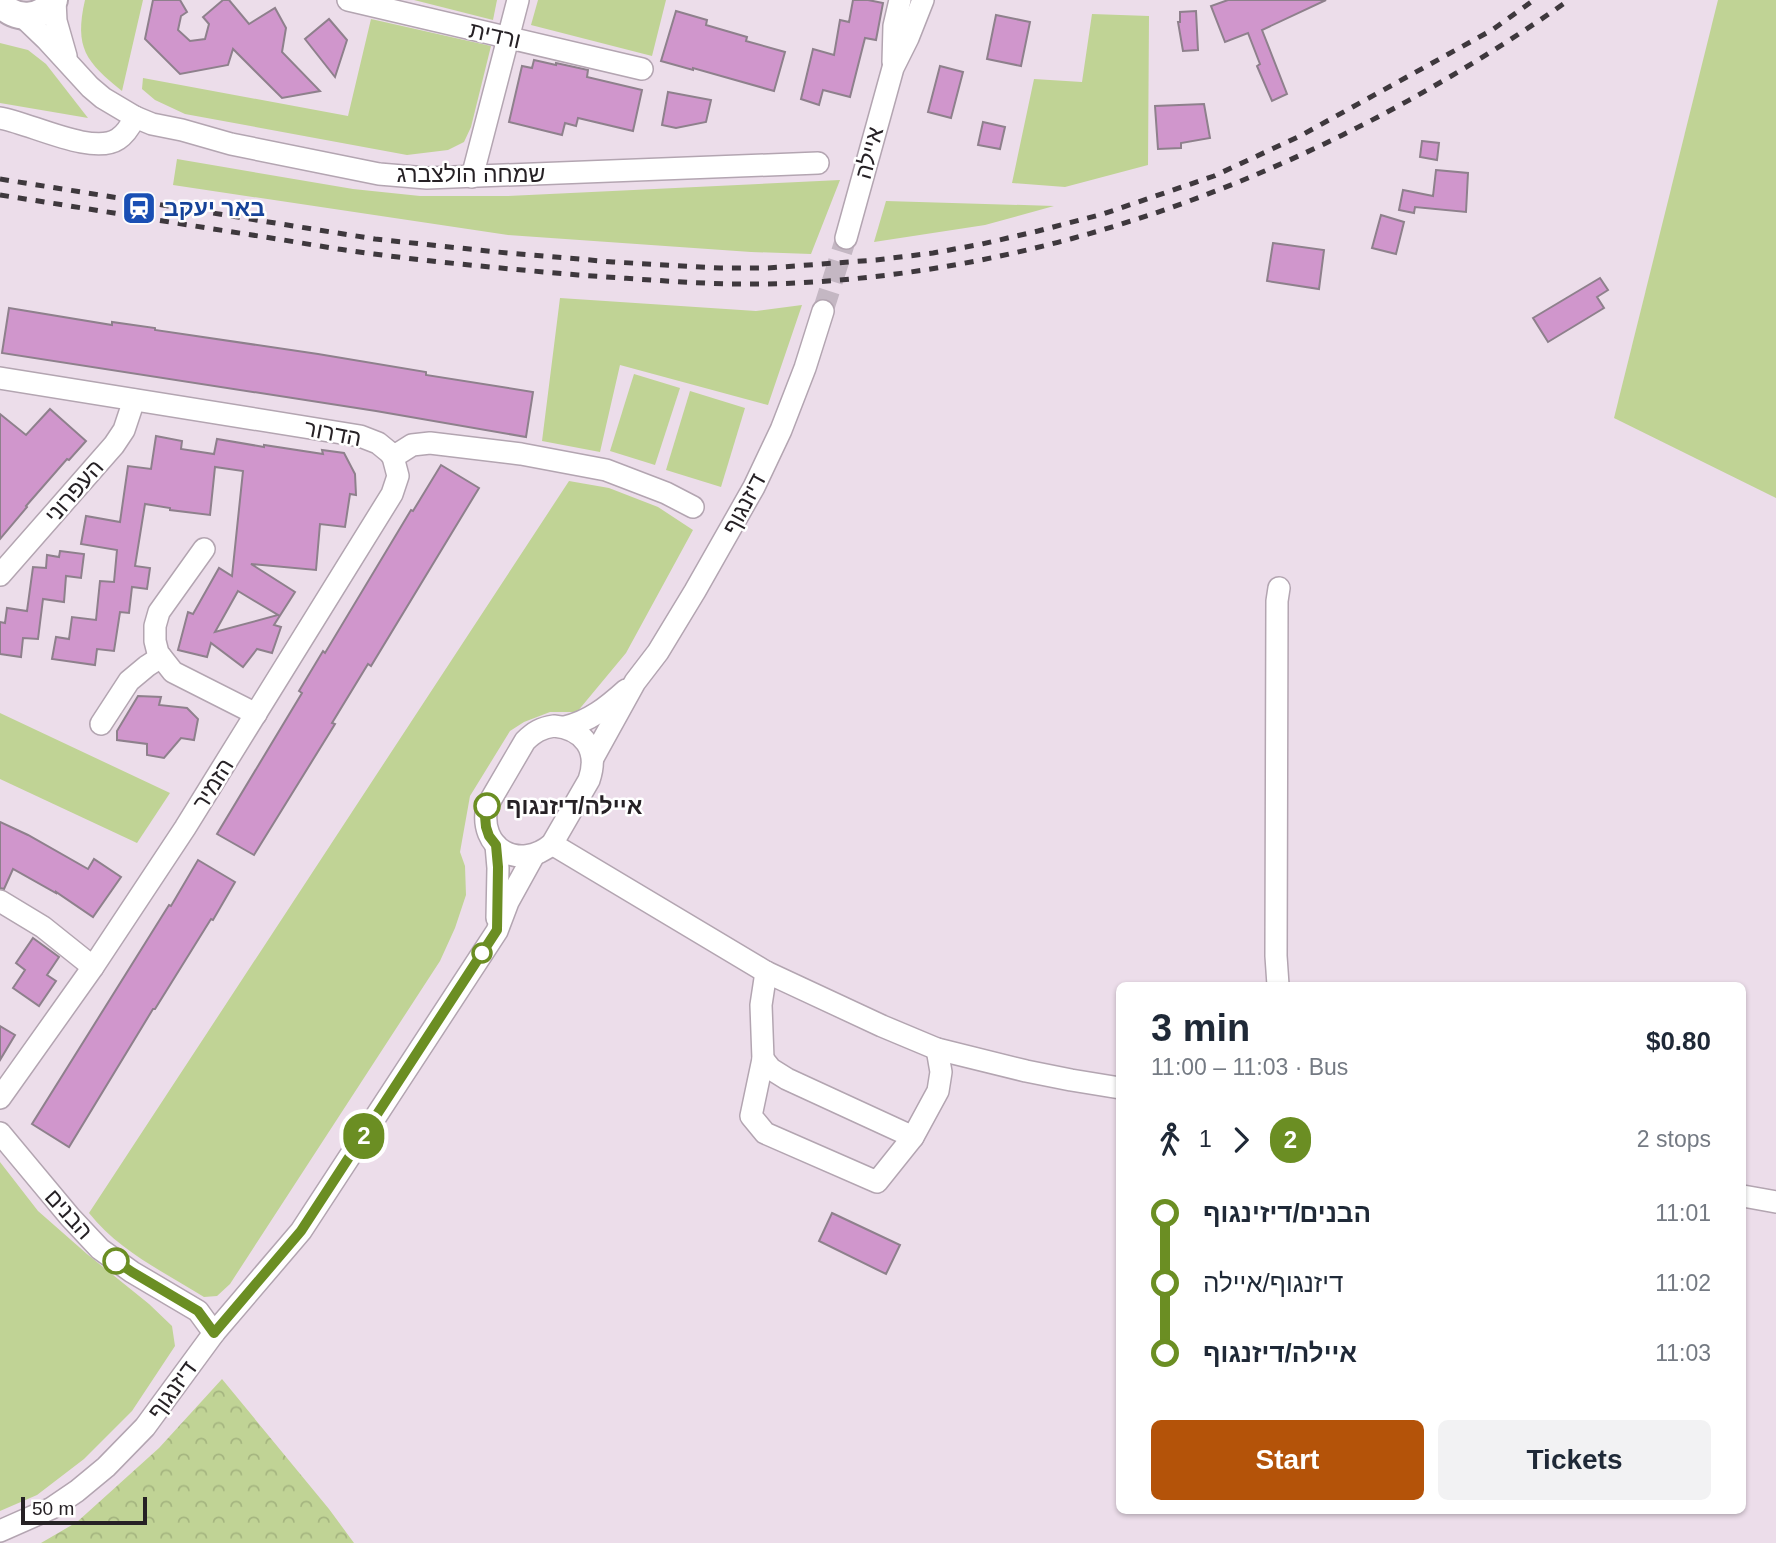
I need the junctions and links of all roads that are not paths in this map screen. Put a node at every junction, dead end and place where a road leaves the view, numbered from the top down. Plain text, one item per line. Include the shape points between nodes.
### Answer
1 (54, 0) edge
2 (348, 0) edge
3 (518, 0) edge
4 (900, 0) edge
5 (923, 0) edge
6 (8, 11) edge
7 (508, 38) junction
8 (67, 62) junction
9 (892, 68) junction
10 (642, 69) dead end
11 (135, 117) junction
12 (0, 118) edge
13 (818, 163) dead end
14 (472, 177) junction
15 (846, 238) tunnel mouth
16 (822, 311) tunnel mouth
17 (0, 378) edge
18 (134, 400) junction
19 (393, 457) junction
20 (693, 507) dead end
21 (204, 549) dead end
22 (0, 575) edge
23 (1279, 588) dead end
24 (161, 657) junction
25 (635, 682) junction
26 (256, 714) junction
27 (101, 724) dead end
28 (565, 727) junction
29 (593, 758) junction
30 (496, 845) junction
31 (543, 850) junction
32 (0, 901) edge
33 (497, 930) junction
34 (93, 967) junction
35 (766, 972) junction
36 (1278, 982) edge
37 (937, 1049) junction
38 (763, 1059) junction
39 (1116, 1087) edge
40 (0, 1098) edge
41 (0, 1133) edge
42 (913, 1137) junction
43 (1746, 1197) edge
44 (1776, 1202) edge
45 (214, 1333) junction
46 (0, 1531) edge

1 - 6 main road via 33,16
1 - 8 street, שמחה הולצברג
2 - 7 street, ורדית
3 - 7 street
4 - 9 street, איילה
5 - 9 street, איילה
6 - 8 street, שמחה הולצברג
7 - 10 street, ורדית
7 - 14 street
8 - 11 street, שמחה הולצברג via 103,98
9 - 15 street, איילה
11 - 12 street via 121,138 94,145
11 - 14 street, שמחה הולצברג via 231,144 379,174
13 - 14 street, שמחה הולצברג
16 - 25 street, דיזנגוף via 805,368 754,487 658,652
17 - 18 street, הדרור
18 - 19 street, הדרור via 360,436 378,443
18 - 22 street, העפרוני via 114,445
19 - 20 street via 412,445 430,443 521,454 606,470
19 - 26 street, הזמיר via 398,476 392,494
21 - 24 street via 159,612 155,641
23 - 36 street
24 - 26 street via 173,672
24 - 27 street via 130,681
25 - 28 street, דיזנגוף via 594,716
25 - 29 street, דיזנגוף
26 - 34 street, הזמיר
28 - 29 street via 584,738
28 - 30 street, דיזנגוף via 543,728 525,741 487,806 486,827
29 - 31 street, דיזנגוף via 589,780
30 - 31 street via 524,857
30 - 33 street
31 - 33 street, דיזנגוף via 508,902
31 - 35 street
32 - 34 street via 43,927
33 - 45 street, דיזנגוף via 301,1231
34 - 40 street, הזמיר
35 - 37 street
35 - 38 street via 761,1005
37 - 39 street
37 - 42 street via 938,1091
38 - 42 street via 787,1079
38 - 42 street via 751,1116 765,1133 877,1182
41 - 45 street, הבנים via 100,1249 198,1311
43 - 44 street
45 - 46 street, דיזנגוף via 145,1427 106,1466 52,1508

